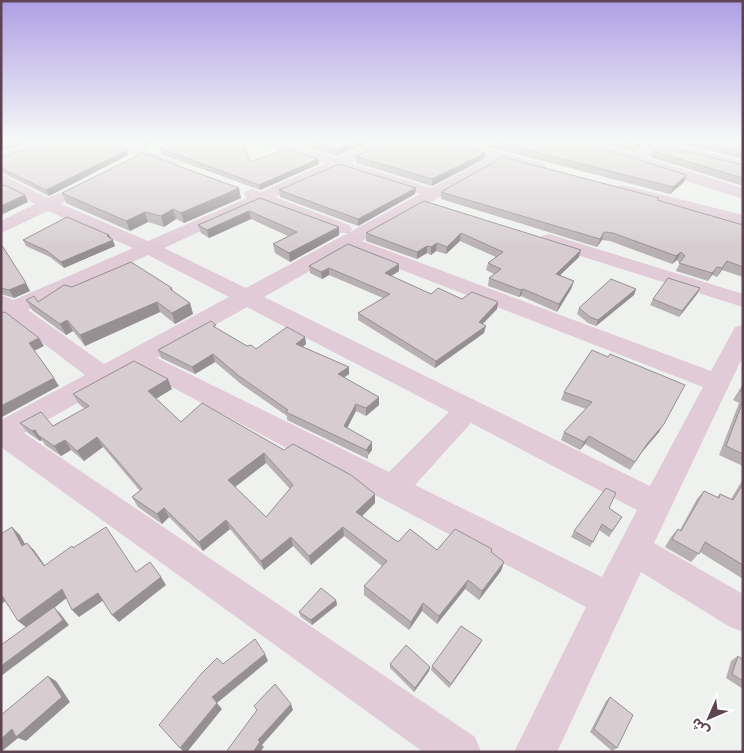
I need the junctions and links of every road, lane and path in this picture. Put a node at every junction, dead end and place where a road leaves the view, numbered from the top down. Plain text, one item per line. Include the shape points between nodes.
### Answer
1 (307, 177) edge
2 (377, 177) edge
3 (462, 177) edge
4 (689, 177) edge
5 (1, 179) edge
6 (612, 186) edge
7 (234, 188) edge
8 (74, 190) edge
9 (743, 194) edge
10 (427, 196) junction
11 (261, 197) junction
12 (48, 204) junction
13 (449, 209) edge
14 (743, 221) edge
15 (1, 228) edge
16 (534, 236) edge
17 (353, 239) junction
18 (149, 248) junction
19 (248, 297) junction
20 (743, 301) edge
21 (6, 308) edge
22 (743, 332) edge
23 (135, 357) junction
24 (102, 375) junction
25 (718, 383) junction
26 (469, 408) junction
27 (1, 432) edge
28 (393, 490) junction
29 (657, 505) junction
30 (635, 550) junction
31 (608, 600) junction
32 (743, 614) edge
33 (460, 752) edge
34 (535, 752) edge

1 - 11 street
2 - 10 street
3 - 10 street
4 - 9 street
5 - 12 street
6 - 14 street
7 - 11 street
8 - 12 street
10 - 13 street
10 - 17 street
11 - 17 street
11 - 18 street
12 - 15 street
12 - 18 street
16 - 20 street
17 - 19 street
17 - 25 street
18 - 19 street
18 - 21 street
19 - 23 street
19 - 26 street
21 - 24 street
22 - 25 street
23 - 24 street
23 - 28 street
24 - 27 street
25 - 29 street
26 - 28 street
26 - 29 street
27 - 33 street
28 - 31 street
29 - 30 street
30 - 31 street
30 - 32 street
31 - 34 street

